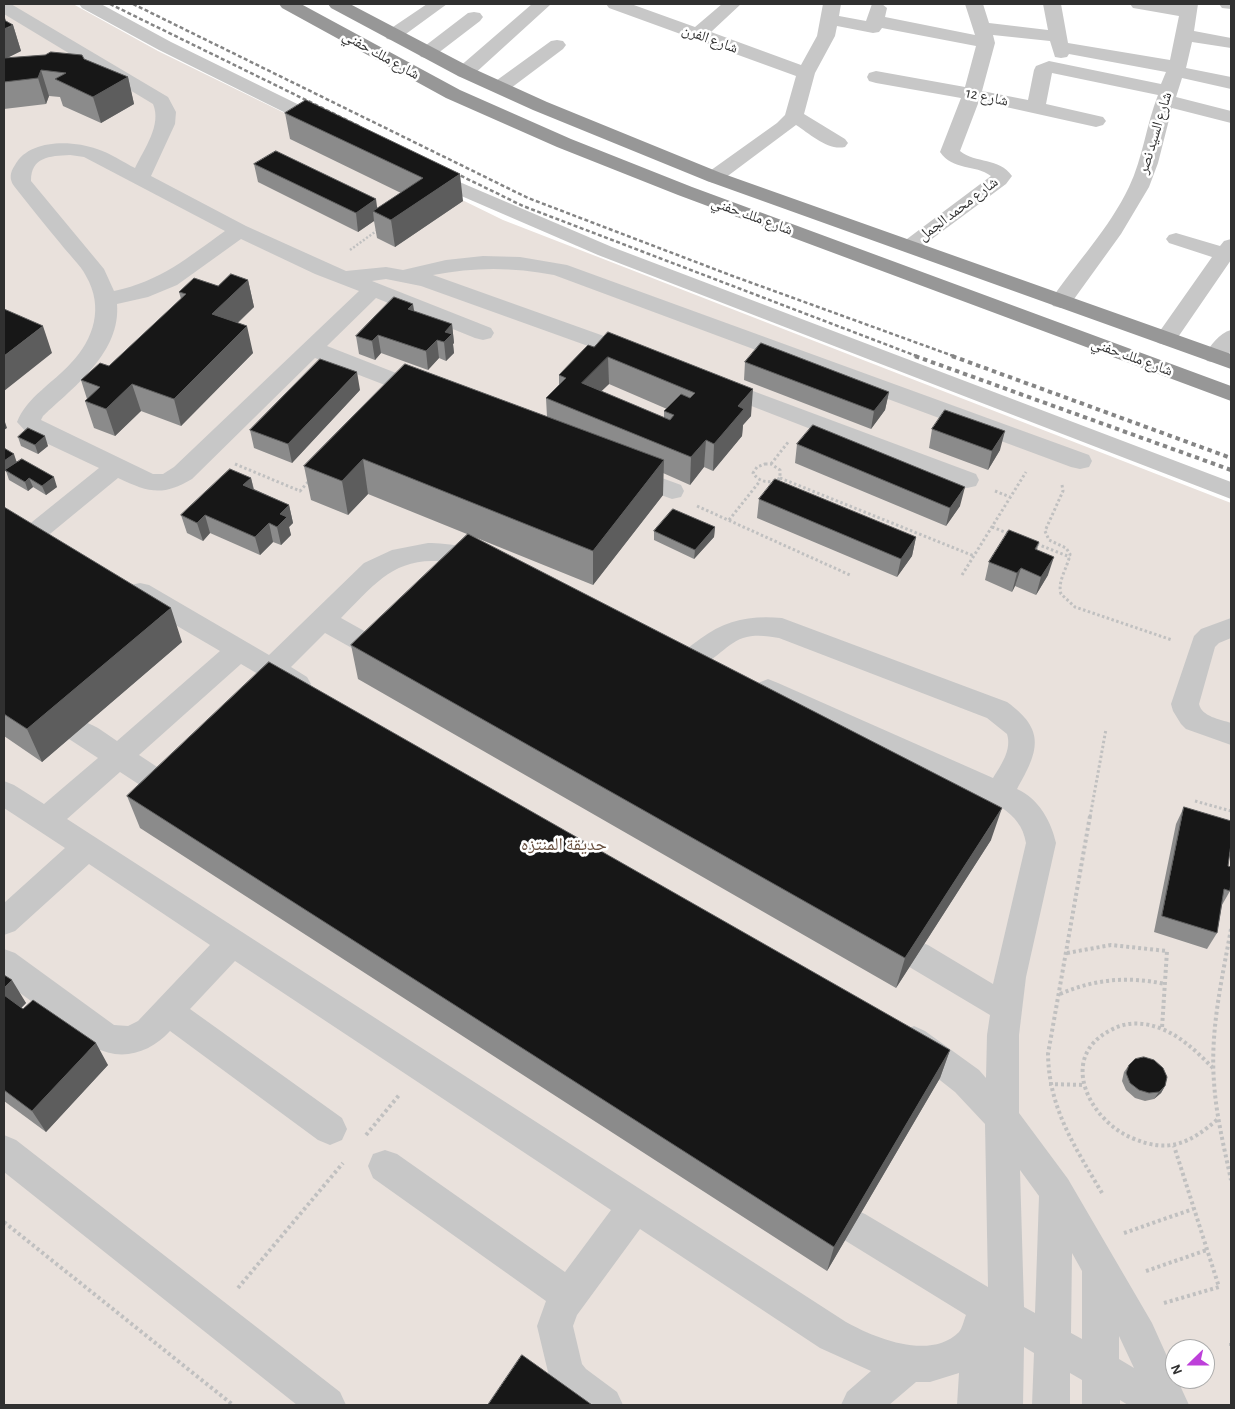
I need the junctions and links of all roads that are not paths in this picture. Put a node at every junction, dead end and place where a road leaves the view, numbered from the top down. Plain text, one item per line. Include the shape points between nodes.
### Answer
1 (88, 4) edge
2 (288, 4) edge
3 (337, 4) edge
4 (438, 4) edge
5 (615, 4) edge
6 (732, 4) edge
7 (974, 4) edge
8 (1052, 4) edge
9 (1139, 4) edge
10 (541, 5) dead end
11 (4, 7) edge
12 (1189, 8) edge
13 (830, 11) edge
14 (877, 12) edge
15 (474, 17) dead end
16 (393, 35) junction
17 (697, 35) junction
18 (984, 35) junction
19 (1185, 35) junction
20 (1058, 42) junction
21 (1231, 43) edge
22 (557, 45) dead end
23 (427, 53) junction
24 (1063, 69) junction
25 (1176, 69) junction
26 (465, 72) junction
27 (806, 73) junction
28 (876, 77) dead end
29 (1231, 83) edge
30 (500, 88) junction
31 (972, 94) junction
32 (1166, 95) junction
33 (1036, 107) junction
34 (794, 116) junction
35 (1231, 117) edge
36 (1096, 121) dead end
37 (345, 135) edge
38 (838, 143) dead end
39 (413, 168) edge
40 (714, 177) junction
41 (140, 179) junction
42 (238, 230) junction
43 (1176, 239) dead end
44 (910, 246) junction
45 (1228, 250) edge
46 (333, 274) junction
47 (407, 276) junction
48 (372, 290) junction
49 (107, 299) junction
50 (1061, 301) junction
51 (483, 333) dead end
52 (1231, 337) edge
53 (1166, 338) junction
54 (311, 348) junction
55 (1223, 359) edge
56 (651, 361) edge
57 (697, 378) edge
58 (1231, 394) edge
59 (446, 401) edge
60 (1080, 461) dead end
61 (609, 466) edge
62 (116, 467) junction
63 (967, 480) dead end
64 (672, 491) dead end
65 (1231, 491) edge
66 (61, 547) edge
67 (508, 575) edge
68 (120, 581) edge
69 (323, 620) junction
70 (1231, 628) edge
71 (668, 646) edge
72 (239, 650) junction
73 (384, 654) edge
74 (694, 658) junction
75 (272, 669) junction
76 (721, 670) edge
77 (748, 682) edge
78 (324, 699) edge
79 (78, 731) dead end
80 (1231, 734) edge
81 (118, 756) junction
82 (4, 793) edge
83 (176, 794) edge
84 (999, 794) junction
85 (46, 820) junction
86 (87, 846) junction
87 (4, 922) edge
88 (233, 942) junction
89 (917, 955) edge
90 (4, 963) edge
91 (1005, 1007) junction
92 (168, 1011) junction
93 (894, 1028) edge
94 (1002, 1118) junction
95 (330, 1129) dead end
96 (4, 1151) edge
97 (385, 1166) dead end
98 (1056, 1191) junction
99 (636, 1205) junction
100 (854, 1226) edge
101 (1100, 1267) junction
102 (569, 1296) junction
103 (993, 1310) junction
104 (979, 1338) junction
105 (1053, 1343) junction
106 (909, 1364) junction
107 (1101, 1370) junction
108 (1157, 1403) edge
109 (864, 1404) edge
110 (327, 1405) edge
111 (604, 1405) edge
112 (976, 1405) edge
113 (1004, 1405) edge
114 (1052, 1405) edge
115 (1101, 1405) edge

1 - 37 street
2 - 58 highway, شارع ملك حفني via 453,94 572,147
3 - 16 highway, شارع ملك حفني
4 - 16 street
5 - 17 street, شارع الفرن via 663,14
6 - 17 street
7 - 18 street
8 - 20 street
9 - 12 street
10 - 26 street
11 - 41 street via 161,101 166,112 165,124
12 - 19 street, شارع السيد نصر
13 - 14 street via 868,28 875,27
13 - 27 street via 826,36
14 - 18 street
15 - 23 street
16 - 23 highway, شارع ملك حفني
17 - 27 street, شارع الفرن
18 - 20 street
18 - 31 street, شارع محمد الجمل
19 - 21 street
19 - 25 street, شارع السيد نصر
20 - 24 street
20 - 25 street
22 - 30 street
23 - 26 highway, شارع ملك حفني
24 - 32 street
24 - 33 street via 1053,67 1044,70
25 - 29 street
25 - 32 street, شارع السيد نصر
26 - 30 highway, شارع ملك حفني
27 - 34 street
28 - 31 street, شارع 12
30 - 40 highway, شارع ملك حفني
31 - 33 street, شارع 12
31 - 44 street, شارع محمد الجمل via 950,152 960,160 993,168 1002,176
32 - 35 street
32 - 50 street, شارع السيد نصر via 1139,187 1111,234
33 - 36 street, شارع 12
34 - 38 street
34 - 40 street via 784,127
39 - 65 street via 605,251
40 - 44 highway, شارع ملك حفني
41 - 42 street
41 - 49 street via 90,153 71,148 34,156 24,164 20,173 22,182 96,274
42 - 46 street
42 - 49 street via 169,280 140,292
43 - 45 street
44 - 50 highway, شارع ملك حفني
45 - 53 street
46 - 47 street
46 - 48 street
47 - 56 street via 487,301
47 - 60 street via 482,261 534,264 559,270
48 - 51 street
48 - 54 street
49 - 62 street via 108,314 99,344 89,358 33,412 29,422 37,429
50 - 53 highway, شارع ملك حفني
52 - 55 street
53 - 55 highway, شارع ملك حفني
54 - 59 street
54 - 62 street via 176,478 150,483
57 - 63 street
61 - 64 street
62 - 66 street via 24,525
67 - 69 street via 463,555 416,552 373,570
68 - 72 street
69 - 73 street
69 - 75 street
70 - 80 street via 1210,636 1201,649 1185,708 1200,724
71 - 74 street
72 - 75 street
72 - 81 street
74 - 76 street
74 - 84 street via 738,628 782,628 997,710 1014,722 1024,747
75 - 78 street
77 - 84 street
79 - 81 street
81 - 83 street
81 - 85 street
82 - 85 street
84 - 91 street via 1034,818 1041,843
85 - 86 street
86 - 87 street
86 - 88 street
88 - 92 street
88 - 99 street
89 - 91 street
90 - 92 street via 115,1041 139,1038
91 - 94 street
92 - 95 street
93 - 94 street via 967,1081
94 - 98 street
94 - 103 street
96 - 110 street
97 - 102 street
98 - 101 street
98 - 105 street
99 - 102 street
99 - 106 street via 858,1350
100 - 103 street
101 - 107 street
101 - 108 street via 1139,1336
102 - 111 street via 556,1326 562,1361 573,1382
103 - 104 street
103 - 105 street
103 - 113 street
104 - 106 street via 960,1354 935,1362
104 - 112 street
105 - 107 street
105 - 114 street
106 - 109 street
107 - 108 street
107 - 115 street

